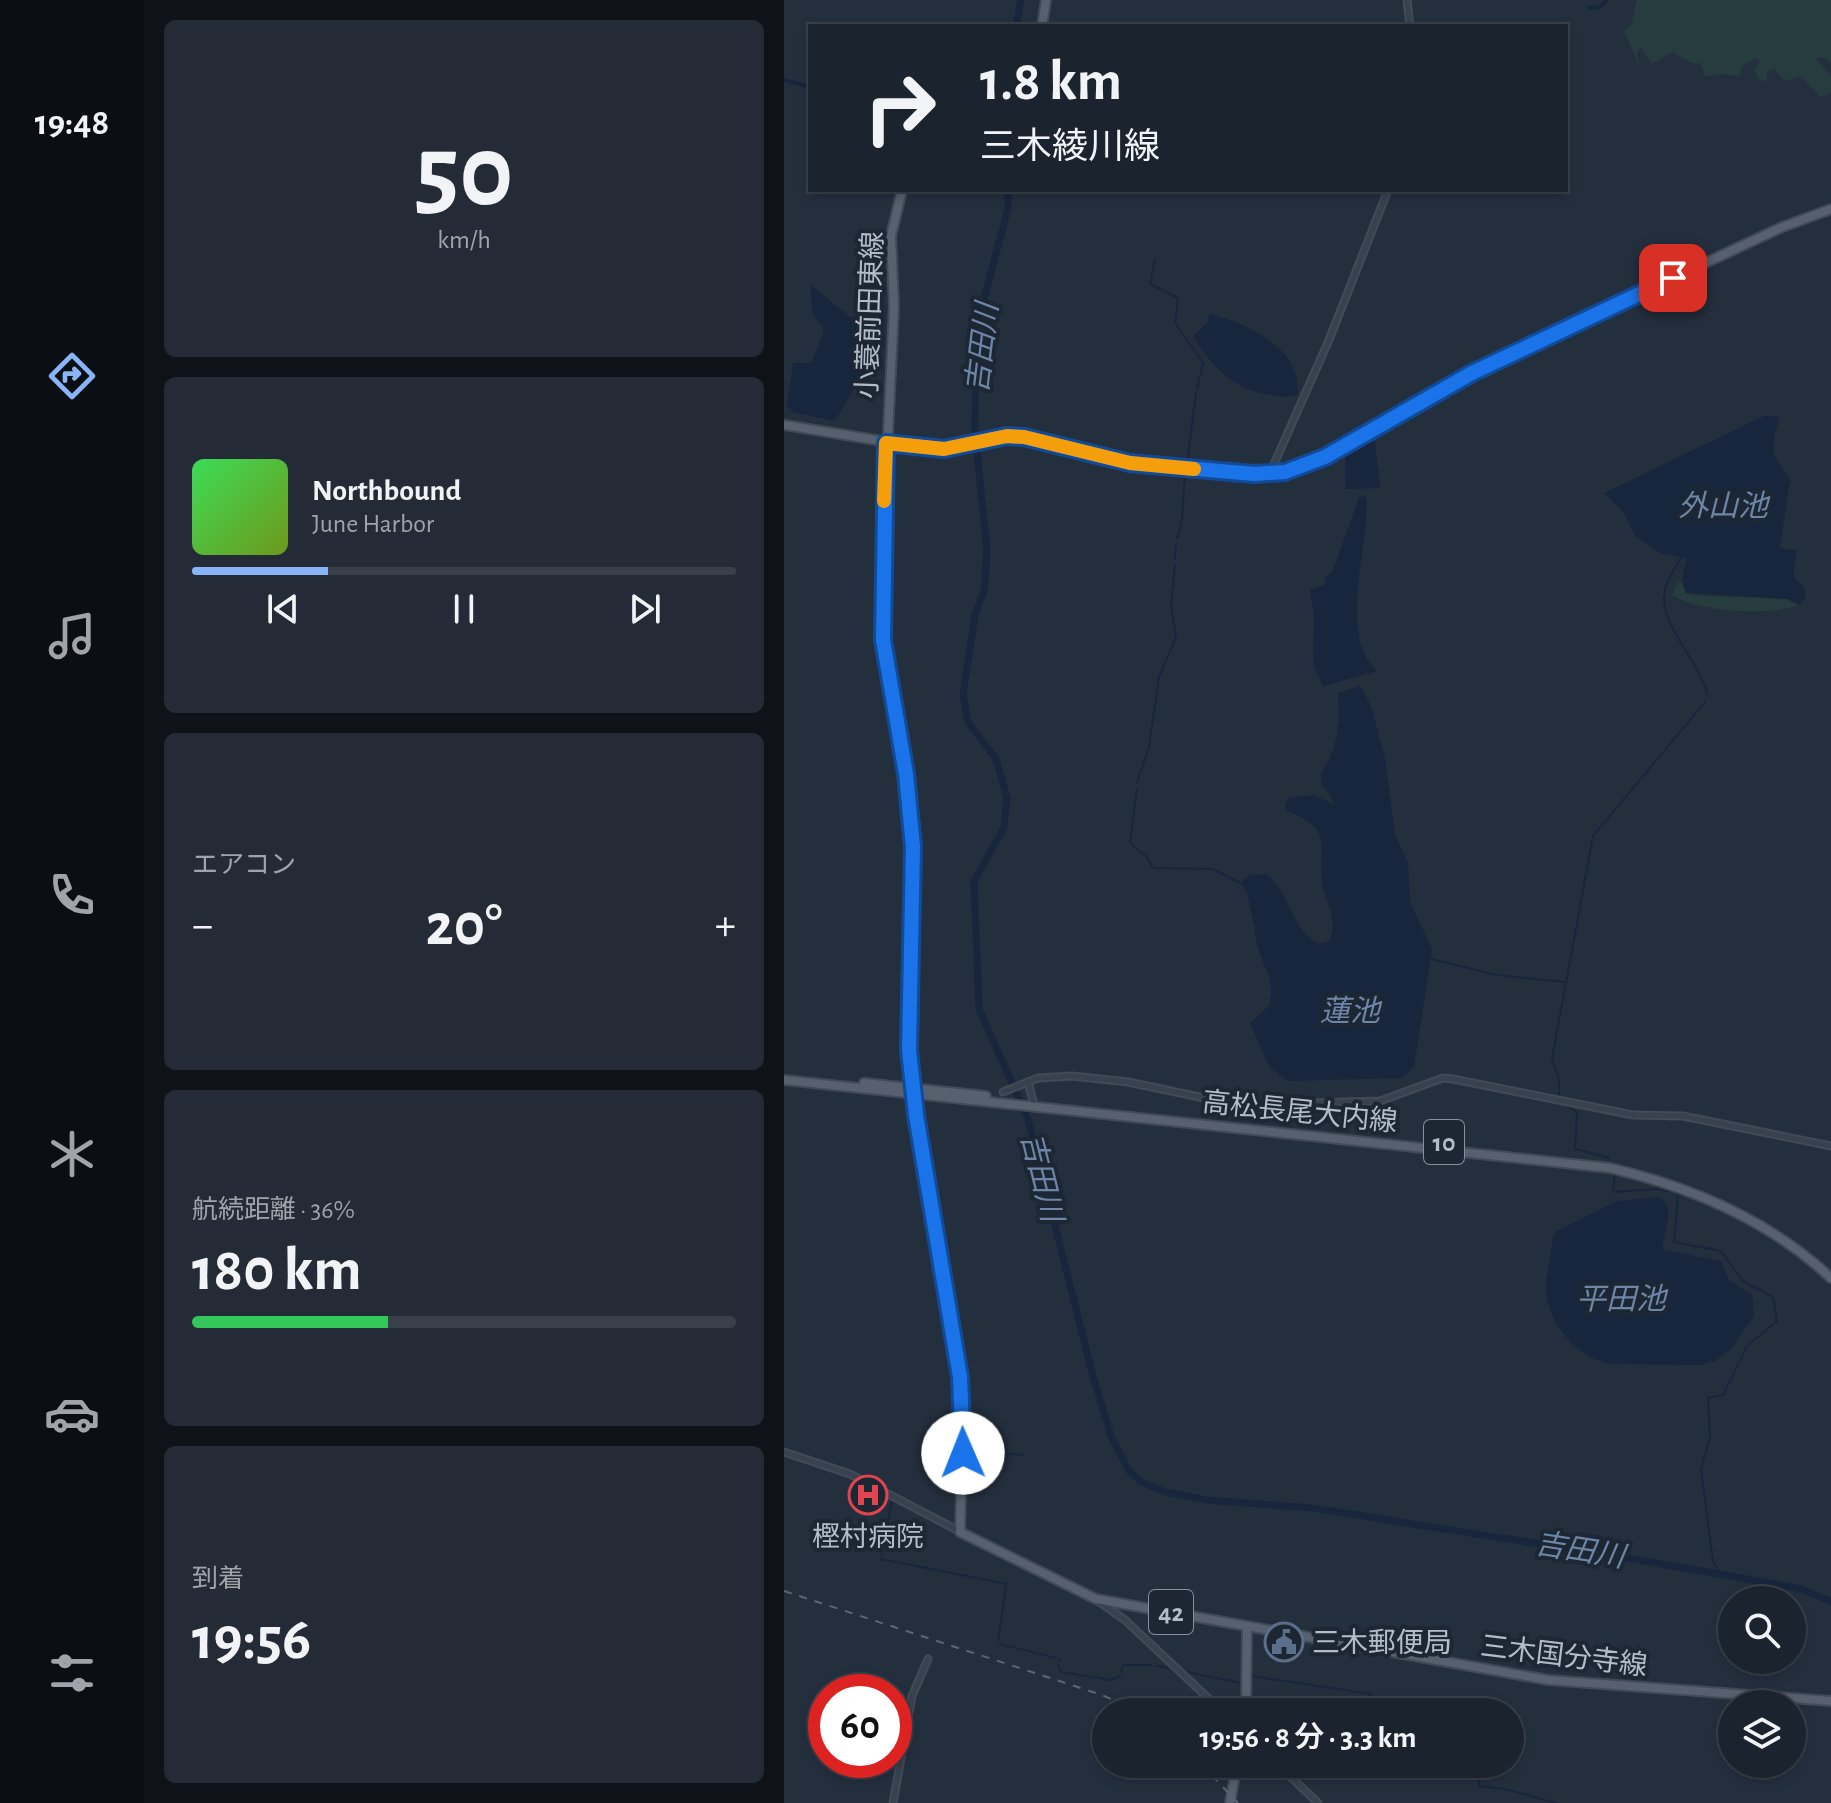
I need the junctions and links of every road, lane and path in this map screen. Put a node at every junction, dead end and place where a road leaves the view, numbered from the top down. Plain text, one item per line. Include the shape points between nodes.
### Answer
1 (1046, 0) edge
2 (1407, 0) edge
3 (1042, 24) edge
4 (1410, 24) edge
5 (902, 192) edge
6 (1387, 192) edge
7 (1831, 209) edge
8 (784, 425) edge
9 (886, 443) junction
10 (1270, 474) junction
11 (784, 1077) edge
12 (1026, 1083) junction
13 (913, 1091) junction
14 (1007, 1096) junction
15 (1032, 1103) junction
16 (1831, 1146) edge
17 (1831, 1271) edge
18 (1831, 1278) edge
19 (784, 1452) edge
20 (960, 1532) junction
21 (1096, 1599) junction
22 (1247, 1626) junction
23 (928, 1659) dead end
24 (1208, 1698) edge
25 (1246, 1698) edge
26 (1831, 1701) edge
27 (1234, 1778) edge
28 (1292, 1778) edge
29 (893, 1803) edge
30 (1230, 1803) edge
31 (1318, 1803) edge

1 - 3 main road
2 - 4 street
5 - 9 main road, 小蓑前田東線 via 891,236 894,306
6 - 10 street
7 - 10 main road via 1509,355 1299,469
8 - 9 main road
9 - 10 main road via 937,450 1024,437 1130,463
9 - 13 main road, 小蓑前田東線 via 882,618 913,836 907,1020
11 - 13 main road, 高松長尾大内線 / 10
12 - 14 street
12 - 15 street
12 - 16 street via 1053,1076 1113,1080 1276,1113 1310,1103 1380,1101 1443,1078 1633,1115 1683,1116
13 - 14 main road, 高松長尾大内線 / 10
13 - 20 main road, 小蓑前田東線 via 960,1377
14 - 15 main road, 高松長尾大内線 / 10
15 - 17 main road, 高松長尾大内線 / 10 via 1611,1163 1722,1199 1772,1226
15 - 18 main road, 高松長尾大内線 / 10 via 1610,1168 1720,1203 1769,1230
19 - 20 street via 850,1474
20 - 21 main road, 42
21 - 22 main road, 42
21 - 24 street
22 - 25 main road
22 - 26 main road, 三木国分寺線 via 1553,1681
23 - 29 street via 912,1696
27 - 30 main road
28 - 31 street

